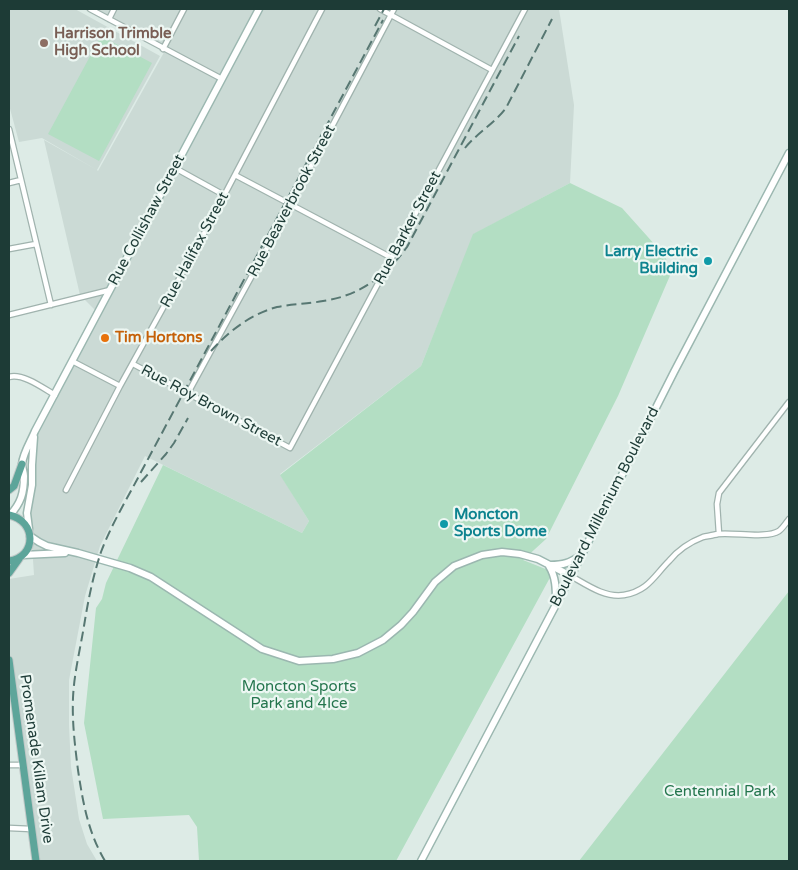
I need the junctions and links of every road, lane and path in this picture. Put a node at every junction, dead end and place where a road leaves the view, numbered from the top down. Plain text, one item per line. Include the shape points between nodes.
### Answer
1 (90, 9) edge
2 (114, 9) edge
3 (184, 9) edge
4 (259, 9) edge
5 (321, 9) edge
6 (380, 9) edge
7 (394, 9) edge
8 (525, 9) edge
9 (391, 15) junction
10 (109, 19) junction
11 (163, 49) junction
12 (492, 70) junction
13 (222, 79) junction
14 (9, 129) edge
15 (789, 153) edge
16 (175, 168) junction
17 (235, 175) junction
18 (21, 180) junction
19 (9, 183) edge
20 (224, 195) junction
21 (291, 204) junction
22 (36, 244) junction
23 (9, 249) edge
24 (392, 258) junction
25 (110, 290) junction
26 (51, 305) junction
27 (9, 315) edge
28 (72, 361) junction
29 (133, 364) junction
30 (9, 377) edge
31 (120, 386) junction
32 (188, 393) junction
33 (55, 395) junction
34 (789, 402) edge
35 (35, 431) junction
36 (290, 448) joint
37 (22, 464) junction
38 (9, 490) edge
39 (66, 490) dead end
40 (9, 515) edge
41 (789, 519) edge
42 (29, 533) junction
43 (719, 534) junction
44 (78, 553) junction
45 (581, 555) junction
46 (22, 556) junction
47 (9, 561) edge
48 (548, 565) junction
49 (9, 573) edge
50 (571, 576) junction
51 (556, 604) junction
52 (9, 660) edge
53 (11, 701) edge
54 (9, 764) edge
55 (23, 765) junction
56 (9, 828) edge
57 (31, 829) junction
58 (36, 861) edge
59 (421, 861) edge

1 - 10 street
2 - 10 street
3 - 11 street
4 - 13 street, Rue Collishaw Street
5 - 17 street, Rue Halifax Street
6 - 9 street
7 - 9 street, Rue Beaverbrook Street
8 - 12 street, Rue Barker Street
9 - 12 street
9 - 21 street, Rue Beaverbrook Street
10 - 11 street
11 - 13 street
12 - 24 street, Rue Barker Street
13 - 16 street, Rue Collishaw Street
14 - 18 street
15 - 45 street, Boulevard Millenium Boulevard
16 - 20 street
16 - 25 street, Rue Collishaw Street
17 - 20 street, Rue Halifax Street
17 - 21 street
18 - 19 street
18 - 22 street
20 - 29 street, Rue Halifax Street
21 - 24 street
21 - 32 street, Rue Beaverbrook Street
22 - 23 street
22 - 26 street
24 - 36 street, Rue Barker Street
25 - 26 street
25 - 28 street, Rue Collishaw Street
26 - 27 street
28 - 31 street
28 - 33 street, Rue Collishaw Street
29 - 31 street, Rue Halifax Street
29 - 32 street, Rue Roy Brown Street
30 - 33 street via 30,380
31 - 39 street, Rue Halifax Street
32 - 36 street, Rue Roy Brown Street
33 - 35 street, Rue Collishaw Street
34 - 43 street via 719,494 716,504
35 - 37 street, Rue Collishaw Street
35 - 42 street, Rue Collishaw Street
37 - 38 main road via 14,486
37 - 40 street, Rue Collishaw Street via 22,497
40 - 42 main road via 27,526
41 - 43 street via 779,532
42 - 44 street via 47,546
42 - 46 main road via 29,546
43 - 50 street via 703,537 677,552 652,581 633,593 610,594
44 - 46 street
44 - 48 street via 151,577 262,649 299,661 333,659 358,653 383,640 401,626 435,582 454,566 482,555 520,554
45 - 48 street via 570,563
45 - 50 street, Boulevard Millenium Boulevard
46 - 47 main road
46 - 49 main road
48 - 50 street
48 - 51 street via 555,578
50 - 51 street, Boulevard Millenium Boulevard
51 - 59 street, Boulevard Millenium Boulevard
52 - 53 main road, Promenade Killam Drive
53 - 55 main road, Promenade Killam Drive
54 - 55 street
55 - 57 main road, Promenade Killam Drive
56 - 57 street
57 - 58 main road, Promenade Killam Drive

